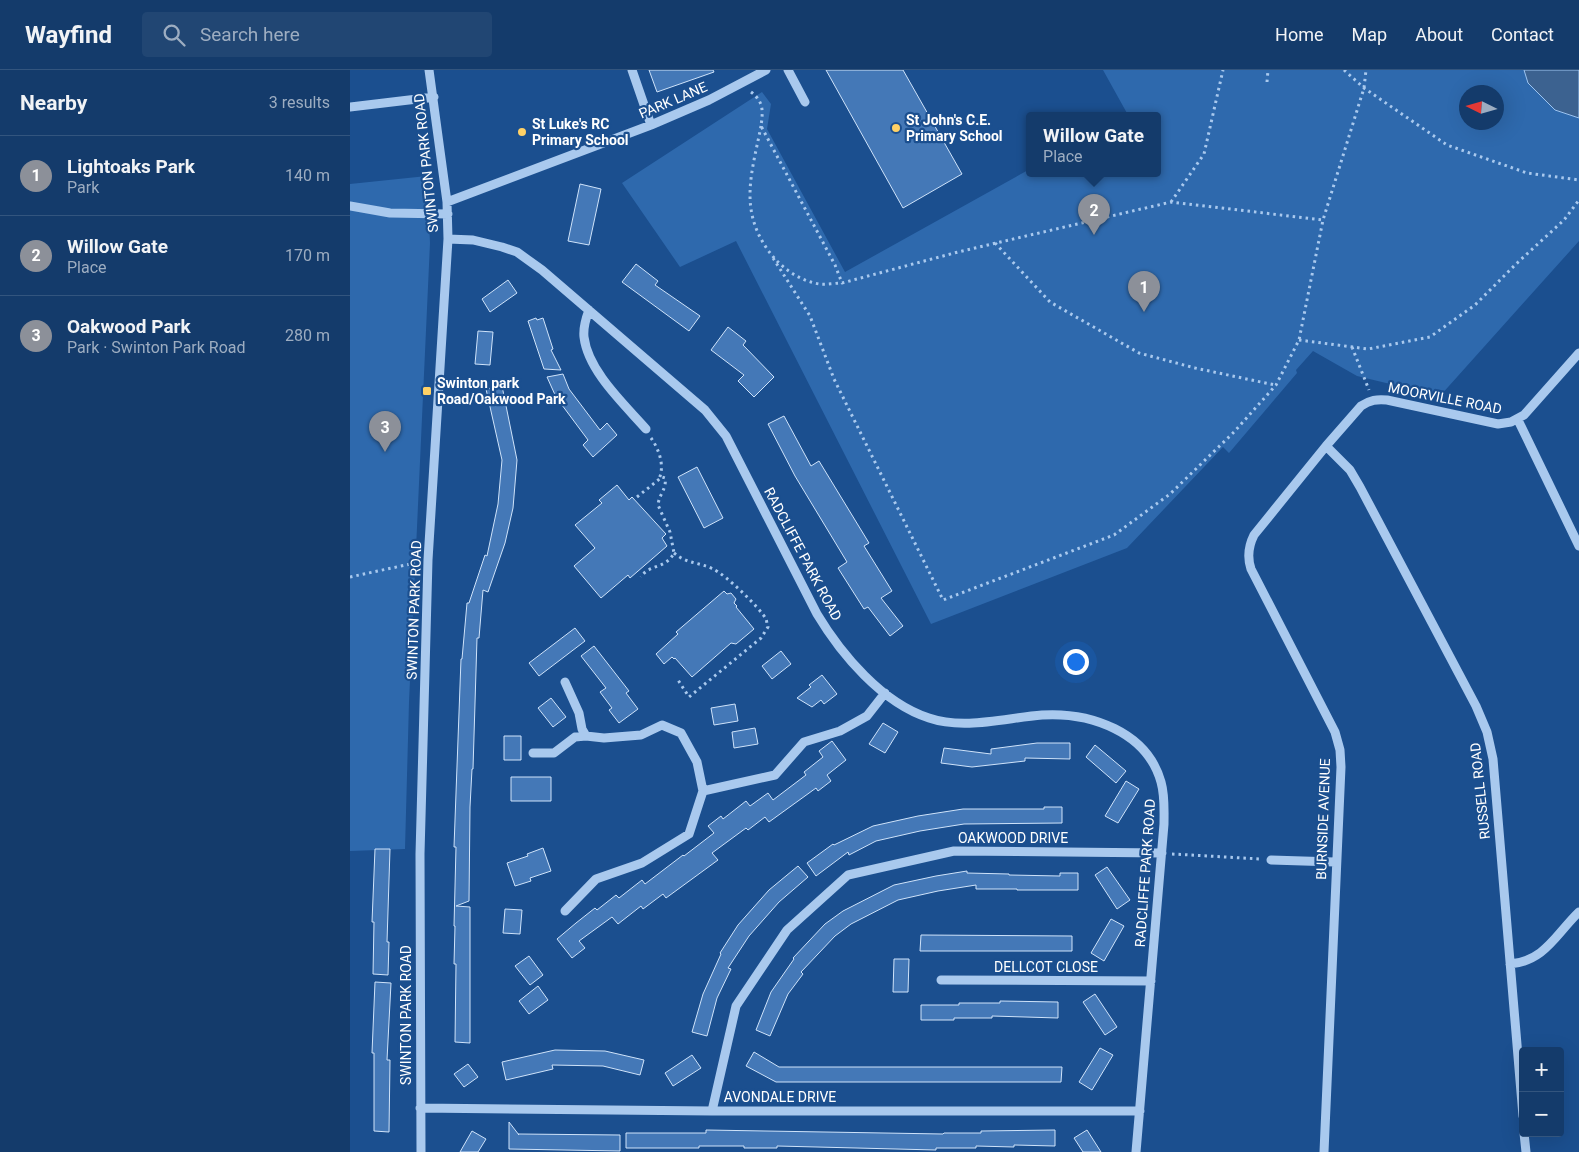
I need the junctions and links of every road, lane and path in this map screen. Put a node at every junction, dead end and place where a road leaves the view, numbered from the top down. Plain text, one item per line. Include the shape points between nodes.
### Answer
1 (429, 70) edge
2 (632, 70) edge
3 (788, 70) edge
4 (1223, 70) edge
5 (1268, 70) edge
6 (1344, 70) edge
7 (1367, 70) edge
8 (760, 72) edge
9 (1267, 82) dead end
10 (740, 84) junction
11 (1364, 88) junction
12 (434, 97) junction
13 (805, 102) dead end
14 (350, 107) edge
15 (651, 125) junction
16 (761, 126) junction
17 (1579, 180) edge
18 (1579, 200) edge
19 (447, 202) junction
20 (1171, 202) junction
21 (350, 206) edge
22 (448, 214) junction
23 (1323, 220) junction
24 (448, 239) junction
25 (995, 243) junction
26 (773, 258) junction
27 (842, 283) junction
28 (589, 310) junction
29 (1299, 340) junction
30 (1352, 346) junction
31 (1579, 353) edge
32 (1276, 385) junction
33 (1373, 400) junction
34 (1518, 420) junction
35 (646, 429) joint
36 (1326, 446) junction
37 (659, 480) junction
38 (637, 497) dead end
39 (1579, 546) edge
40 (674, 553) junction
41 (428, 560) junction
42 (350, 577) edge
43 (641, 577) dead end
44 (678, 680) dead end
45 (566, 682) dead end
46 (885, 693) junction
47 (586, 736) junction
48 (533, 753) dead end
49 (703, 791) junction
50 (1162, 853) junction
51 (1271, 860) joint
52 (1335, 862) junction
53 (565, 911) dead end
54 (1579, 912) edge
55 (1510, 964) junction
56 (941, 980) dead end
57 (1151, 981) junction
58 (1521, 1092) edge
59 (420, 1108) junction
60 (712, 1111) junction
61 (1140, 1111) junction
62 (1524, 1137) edge
63 (421, 1152) edge
64 (1136, 1152) edge
65 (1324, 1152) edge
66 (1526, 1152) edge

1 - 12 street, SWINTON PARK ROAD
2 - 15 street
3 - 13 street
4 - 20 path via 1204,154
5 - 9 path
6 - 11 path
7 - 11 path
8 - 10 street, PARK LANE
10 - 15 street, PARK LANE
10 - 16 path via 756,96 763,109
11 - 17 path via 1446,145 1527,173
11 - 23 path
12 - 14 street
12 - 19 street, SWINTON PARK ROAD
15 - 19 street, PARK LANE
16 - 26 path via 751,180 751,210 759,235
16 - 27 path
18 - 30 path via 1564,220 1475,305 1430,337 1368,349
19 - 22 street, SWINTON PARK ROAD
20 - 23 path
20 - 25 path
21 - 22 street via 390,214
22 - 24 street, SWINTON PARK ROAD
23 - 29 path
24 - 28 street, RADCLIFFE PARK ROAD via 487,243 517,252
24 - 41 street, SWINTON PARK ROAD
25 - 27 path
25 - 32 path via 1050,302 1139,353
26 - 27 path via 805,280 820,284
26 - 32 path via 810,316 834,379 943,600 1114,535 1170,494 1234,432
28 - 35 street via 584,336 589,354 602,378
28 - 46 street, RADCLIFFE PARK ROAD via 705,410 719,426 830,635
29 - 30 path
29 - 32 path
30 - 33 path
31 - 34 street, MOORVILLE ROAD
33 - 34 street, MOORVILLE ROAD via 1387,400 1498,424
33 - 36 street, MOORVILLE ROAD via 1361,406
34 - 39 street
35 - 37 path via 657,447
36 - 52 street, BURNSIDE AVENUE via 1254,535 1248,551 1251,570 1338,741 1340,767
36 - 55 street, RUSSELL ROAD via 1350,470 1360,487 1487,732 1493,759
37 - 38 path
37 - 40 path via 662,477 666,482 658,505 670,532
40 - 43 path via 669,561 644,572
40 - 44 path via 685,561 713,568 726,577 759,610 768,627 761,638 689,697
41 - 42 path
41 - 59 street, SWINTON PARK ROAD via 420,854
45 - 47 street
46 - 49 street via 867,716 840,731 804,742 775,775
46 - 50 street, RADCLIFFE PARK ROAD via 930,719 968,723 1057,715 1089,720 1122,732 1144,750 1158,773 1164,797
47 - 48 street via 575,737 554,752
47 - 49 street via 641,735 662,724 681,733 697,762
49 - 53 street via 689,834 642,863 596,879
50 - 51 path
50 - 57 street, RADCLIFFE PARK ROAD
50 - 60 street, OAKWOOD DRIVE via 954,851 848,875 787,930 736,1006
51 - 52 street
52 - 65 street, BURNSIDE AVENUE
54 - 55 street via 1535,958
55 - 58 street, RUSSELL ROAD
56 - 57 street, DELLCOT CLOSE
57 - 61 street, RADCLIFFE PARK ROAD
59 - 60 street, AVONDALE DRIVE
59 - 63 street, SWINTON PARK ROAD
60 - 61 street, AVONDALE DRIVE
61 - 64 street, RADCLIFFE PARK ROAD
62 - 66 street

